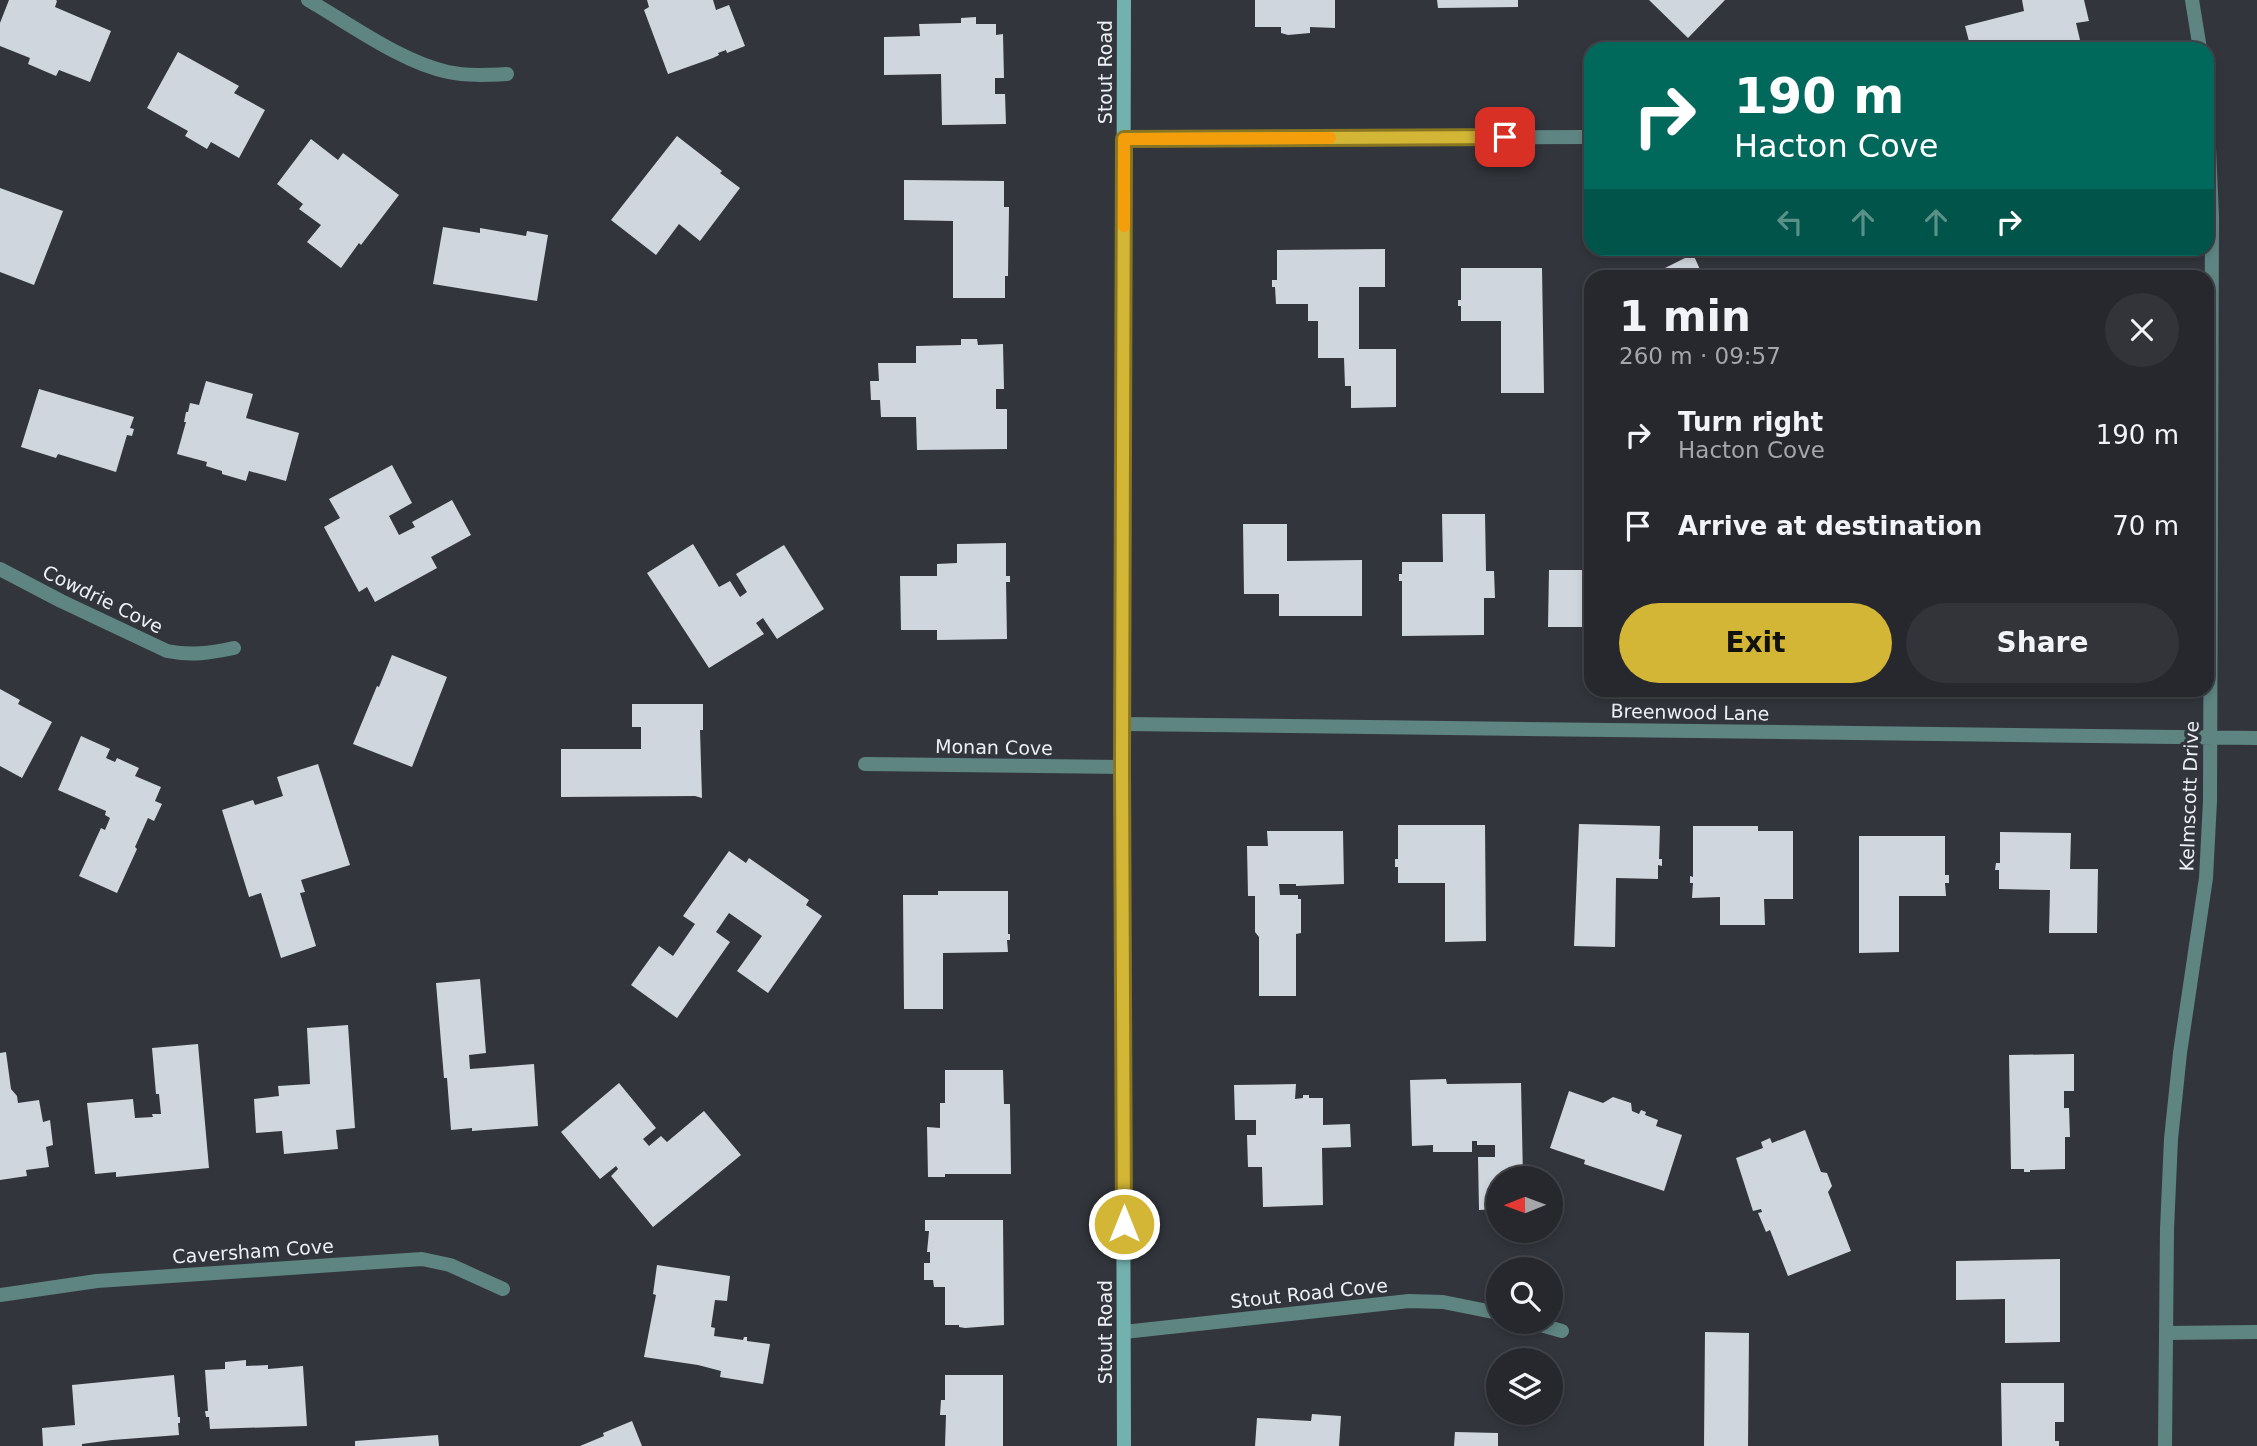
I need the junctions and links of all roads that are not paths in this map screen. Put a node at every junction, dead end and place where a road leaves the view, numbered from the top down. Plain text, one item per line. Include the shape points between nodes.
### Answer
1 (308, 0) edge
2 (1124, 0) edge
3 (2192, 0) edge
4 (2199, 42) edge
5 (507, 74) dead end
6 (1584, 137) edge
7 (1124, 139) junction
8 (0, 569) edge
9 (234, 648) dead end
10 (2211, 697) edge
11 (1123, 724) junction
12 (2211, 738) junction
13 (2257, 738) edge
14 (865, 764) dead end
15 (1122, 767) junction
16 (503, 1289) dead end
17 (0, 1295) edge
18 (1486, 1311) edge
19 (1124, 1332) junction
20 (2257, 1332) edge
21 (2166, 1333) junction
22 (1124, 1446) edge
23 (2165, 1446) edge

1 - 5 street via 418,61 447,72
2 - 7 street, Stout Road
3 - 4 street
6 - 7 street
7 - 11 street, Stout Road
8 - 9 street, Cowdrie Cove via 167,651 204,655
10 - 12 street, Kelmscott Drive
11 - 12 street, Breenwood Lane
11 - 15 street, Stout Road
12 - 13 street, Breenwood Lane
12 - 21 street, Kelmscott Drive via 2206,878 2171,1139
14 - 15 street, Monan Cove
15 - 19 street, Stout Road
16 - 17 street, Caversham Cove via 450,1265 422,1259 97,1281
18 - 19 street, Stout Road Cove via 1409,1301
19 - 22 street, Stout Road
20 - 21 street
21 - 23 street, Kelmscott Drive

